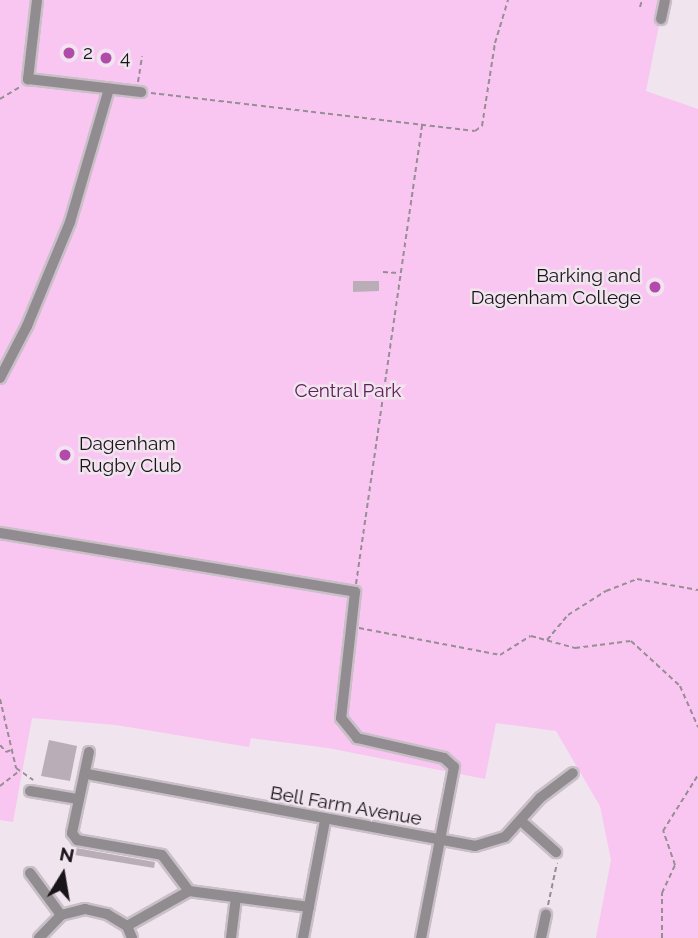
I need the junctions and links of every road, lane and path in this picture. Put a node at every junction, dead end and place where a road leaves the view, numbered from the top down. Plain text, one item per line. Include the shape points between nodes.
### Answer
1 (37, 0) edge
2 (508, 0) edge
3 (642, 0) edge
4 (665, 0) edge
5 (640, 7) dead end
6 (661, 19) dead end
7 (142, 56) dead end
8 (28, 79) junction
9 (139, 88) junction
10 (109, 89) junction
11 (0, 99) edge
12 (422, 125) junction
13 (383, 272) dead end
14 (399, 273) junction
15 (0, 378) edge
16 (0, 533) edge
17 (698, 590) edge
18 (355, 592) junction
19 (351, 626) junction
20 (546, 641) junction
21 (0, 700) edge
22 (698, 727) edge
23 (0, 745) edge
24 (11, 750) junction
25 (89, 752) dead end
26 (19, 769) junction
27 (573, 773) dead end
28 (87, 774) junction
29 (698, 775) edge
30 (0, 786) edge
31 (30, 791) joint
32 (78, 799) junction
33 (325, 821) junction
34 (521, 821) junction
35 (440, 841) junction
36 (556, 852) joint
37 (30, 873) dead end
38 (188, 891) junction
39 (236, 897) junction
40 (309, 907) junction
41 (61, 915) junction
42 (546, 915) joint
43 (127, 926) junction
44 (39, 938) edge
45 (132, 938) edge
46 (231, 938) edge
47 (303, 938) edge
48 (421, 938) edge
49 (541, 938) edge
50 (662, 938) edge

1 - 8 street
2 - 12 path via 495,43 482,126 467,132
3 - 5 path
4 - 6 street
7 - 9 path
8 - 10 street
8 - 11 path
9 - 10 street
9 - 12 path
10 - 15 street via 70,222
12 - 14 path
13 - 14 path
14 - 18 path
16 - 18 street
17 - 20 path via 636,579 568,615
18 - 19 street
19 - 20 path via 499,655 531,636
19 - 35 street via 341,718 357,738 369,743 452,762
20 - 22 path via 575,648 631,641 680,686
21 - 24 path
23 - 24 path via 6,752
24 - 26 path
25 - 28 street
26 - 30 path
26 - 31 path via 33,777
27 - 34 street, Bell Farm Avenue via 540,798
28 - 32 street
28 - 33 street, Bell Farm Avenue
29 - 50 path via 663,831 675,865 662,893
31 - 32 street
32 - 38 street via 72,833 77,840 162,855
33 - 35 street, Bell Farm Avenue
33 - 40 street
34 - 35 street, Bell Farm Avenue via 505,837 475,846
34 - 36 street
35 - 48 street
36 - 42 path
37 - 41 street
38 - 39 street
38 - 43 street
39 - 40 street
39 - 46 street
40 - 47 street
41 - 43 street via 85,909 107,914
41 - 44 street
42 - 49 street
43 - 45 street

